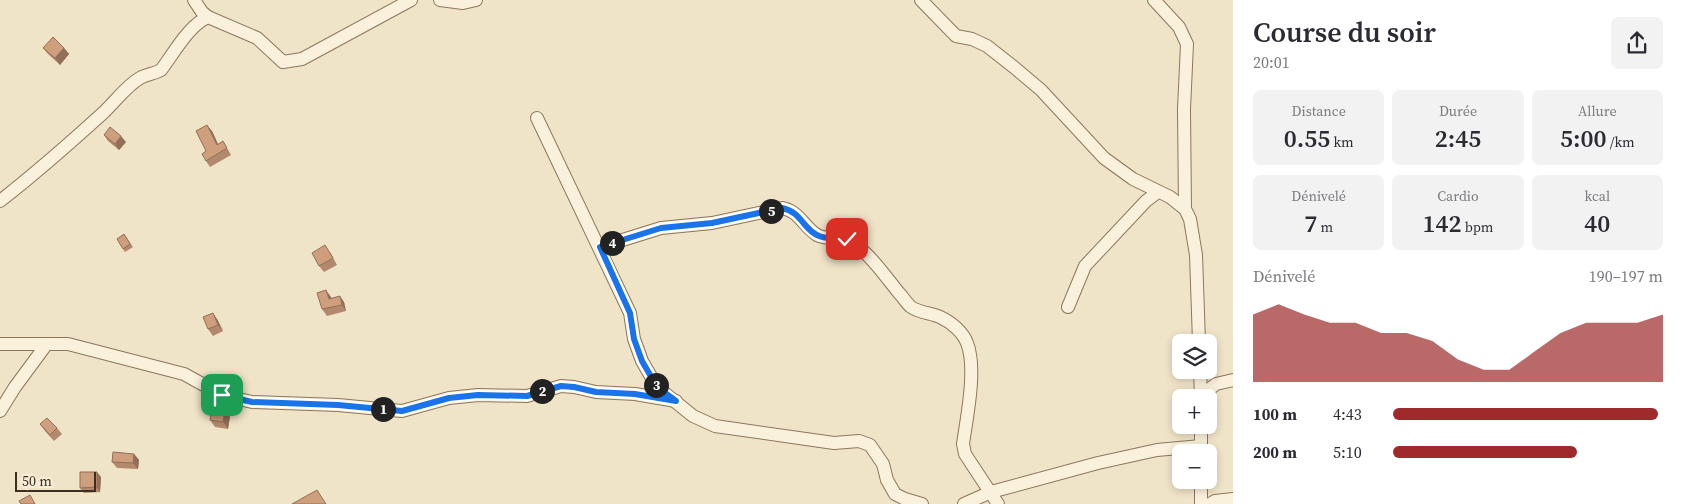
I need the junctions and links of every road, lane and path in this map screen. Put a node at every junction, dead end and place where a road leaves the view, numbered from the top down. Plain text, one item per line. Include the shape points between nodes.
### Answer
1 (194, 0) edge
2 (411, 0) edge
3 (440, 0) edge
4 (476, 0) edge
5 (921, 0) edge
6 (1154, 0) edge
7 (208, 17) junction
8 (537, 118) dead end
9 (1158, 192) junction
10 (0, 201) edge
11 (1185, 209) junction
12 (600, 247) junction
13 (1068, 307) dead end
14 (1199, 334) edge
15 (0, 344) edge
16 (46, 345) junction
17 (1233, 380) edge
18 (1210, 389) edge
19 (676, 401) junction
20 (0, 411) edge
21 (1172, 450) edge
22 (1201, 489) edge
23 (990, 492) junction
24 (1233, 499) edge
25 (922, 504) edge
26 (964, 504) edge
27 (998, 504) edge
28 (1201, 504) edge
29 (1210, 504) edge

1 - 7 street
2 - 7 street via 302,59 289,62 278,59 257,38
3 - 4 street
5 - 9 street via 956,36 987,46 1041,90 1104,158
6 - 11 street via 1179,27 1187,44
7 - 10 street via 193,27 161,70 127,87 106,110
8 - 12 street
9 - 11 street
9 - 13 street via 1146,200 1085,266
11 - 14 street via 1190,219 1196,256
12 - 19 street via 630,313 642,361 657,387
12 - 23 street via 661,228 712,223 782,208 797,214 819,236 855,243 910,307 941,318 960,331 966,341 970,354 970,386 964,454
15 - 16 street
16 - 19 street via 68,344 184,374 222,395 252,402 402,411 449,398 527,396 561,386
16 - 20 street
17 - 18 street via 1216,384
19 - 25 street via 693,416 715,426 834,442 858,441 870,445 883,464 887,480 896,494
21 - 23 street via 1106,461
22 - 28 street
23 - 26 street
23 - 27 street
24 - 29 street

